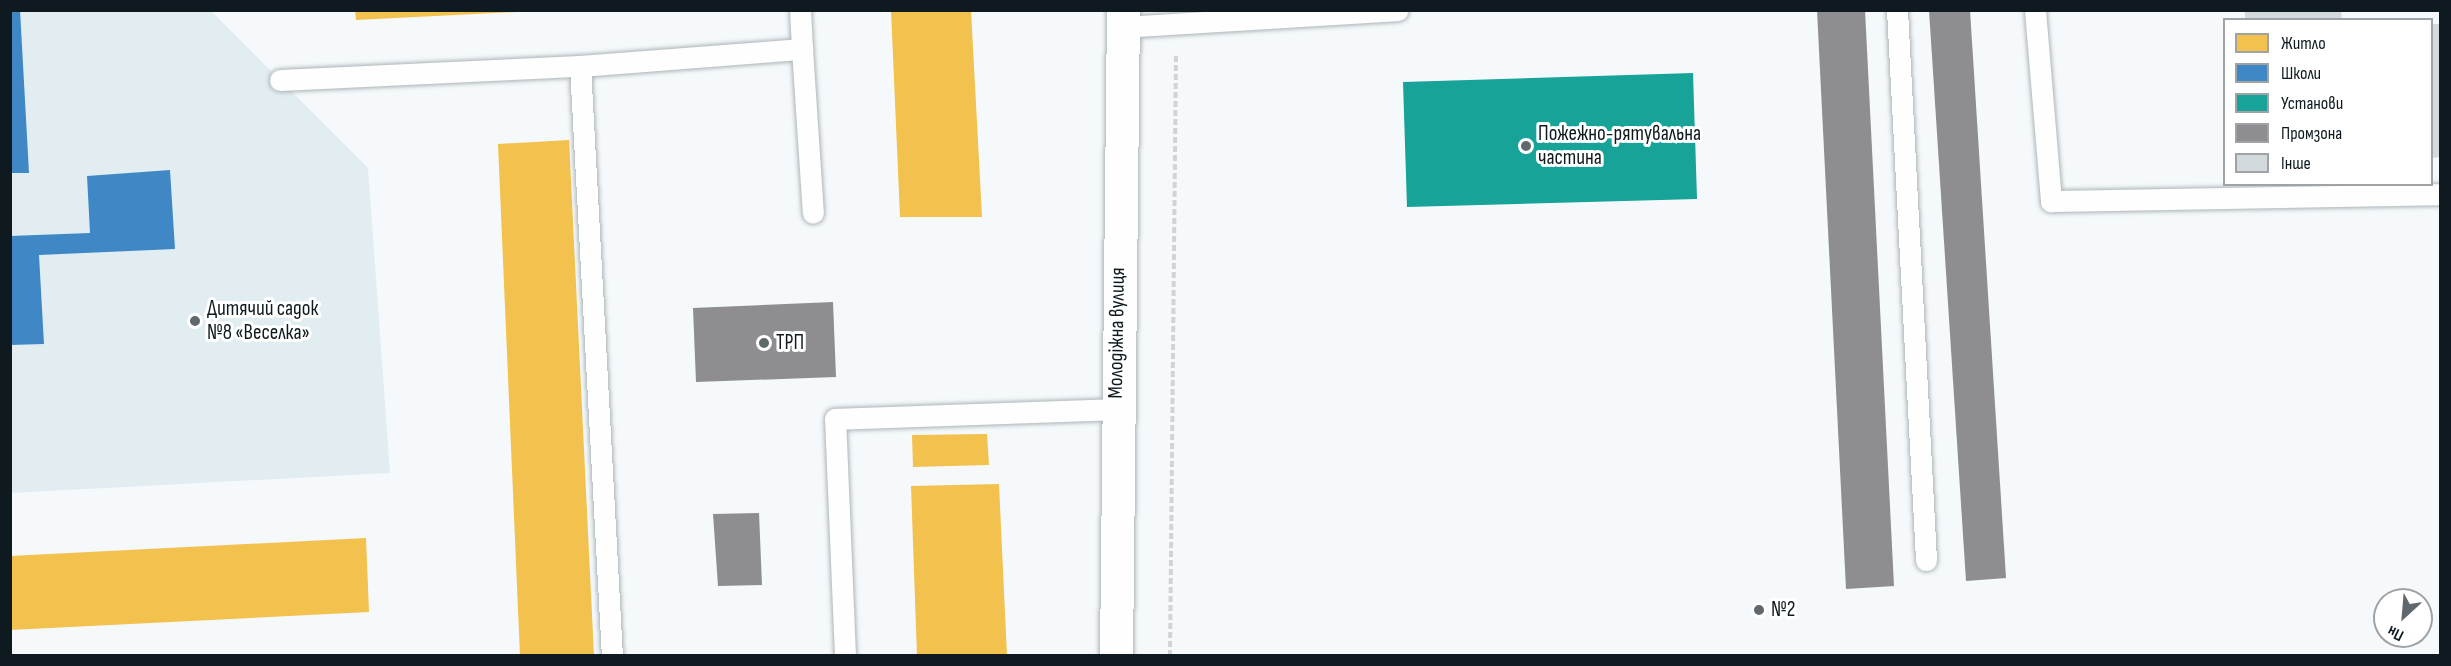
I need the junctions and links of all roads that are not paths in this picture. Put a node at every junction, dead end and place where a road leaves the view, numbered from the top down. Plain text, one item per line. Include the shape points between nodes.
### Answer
1 (800, 10) edge
2 (1397, 10) edge
3 (1897, 10) edge
4 (2035, 10) edge
5 (1123, 19) edge
6 (802, 49) junction
7 (580, 66) junction
8 (280, 80) dead end
9 (2440, 194) edge
10 (813, 213) dead end
11 (1116, 410) junction
12 (1926, 560) dead end
13 (612, 656) edge
14 (845, 656) edge
15 (1116, 656) edge

1 - 6 lane
2 - 5 lane via 1177,23
3 - 12 lane
4 - 9 lane via 2050,201
5 - 11 street, Молодіжна вулиця
6 - 7 lane
6 - 10 lane
7 - 8 lane
7 - 13 lane
11 - 14 lane via 835,419
11 - 15 street, Молодіжна вулиця

